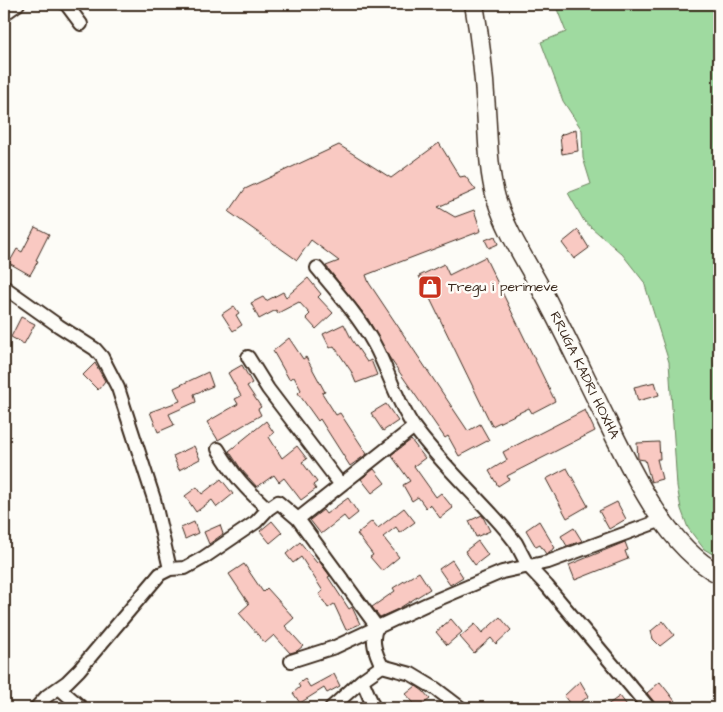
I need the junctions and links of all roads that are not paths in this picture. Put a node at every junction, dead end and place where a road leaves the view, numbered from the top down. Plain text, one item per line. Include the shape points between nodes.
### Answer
1 (18, 4) edge
2 (66, 4) edge
3 (474, 4) edge
4 (4, 14) edge
5 (81, 24) dead end
6 (317, 268) dead end
7 (4, 287) edge
8 (248, 357) dead end
9 (414, 426) junction
10 (218, 449) dead end
11 (341, 486) junction
12 (268, 509) junction
13 (298, 519) junction
14 (662, 520) junction
15 (528, 566) junction
16 (170, 569) junction
17 (719, 574) edge
18 (376, 627) junction
19 (291, 660) dead end
20 (382, 666) junction
21 (362, 680) junction
22 (59, 688) junction
23 (36, 708) edge
24 (82, 708) edge
25 (331, 708) edge
26 (374, 708) edge
27 (461, 708) edge
28 (649, 708) edge

1 - 4 street
2 - 5 street
3 - 14 main road, RRUGA KADRI HOXHA via 479,28 490,171 506,224 551,307 622,453
6 - 9 street via 374,344 400,404
7 - 16 street via 102,357 118,388 154,499
8 - 11 street via 268,390
9 - 11 street
9 - 15 street via 505,529
10 - 12 street via 243,486
11 - 13 street
12 - 13 street via 278,502
12 - 16 street via 256,522 203,558 185,568
13 - 18 street
14 - 15 street via 548,562
14 - 17 main road, RRUGA KADRI HOXHA via 707,568
15 - 18 street via 502,572
15 - 28 street
16 - 22 street via 160,574 79,670
18 - 19 street via 335,647
18 - 20 street via 374,643
20 - 21 street
20 - 27 street via 411,674
21 - 25 street
21 - 26 street
22 - 23 street
22 - 24 street

